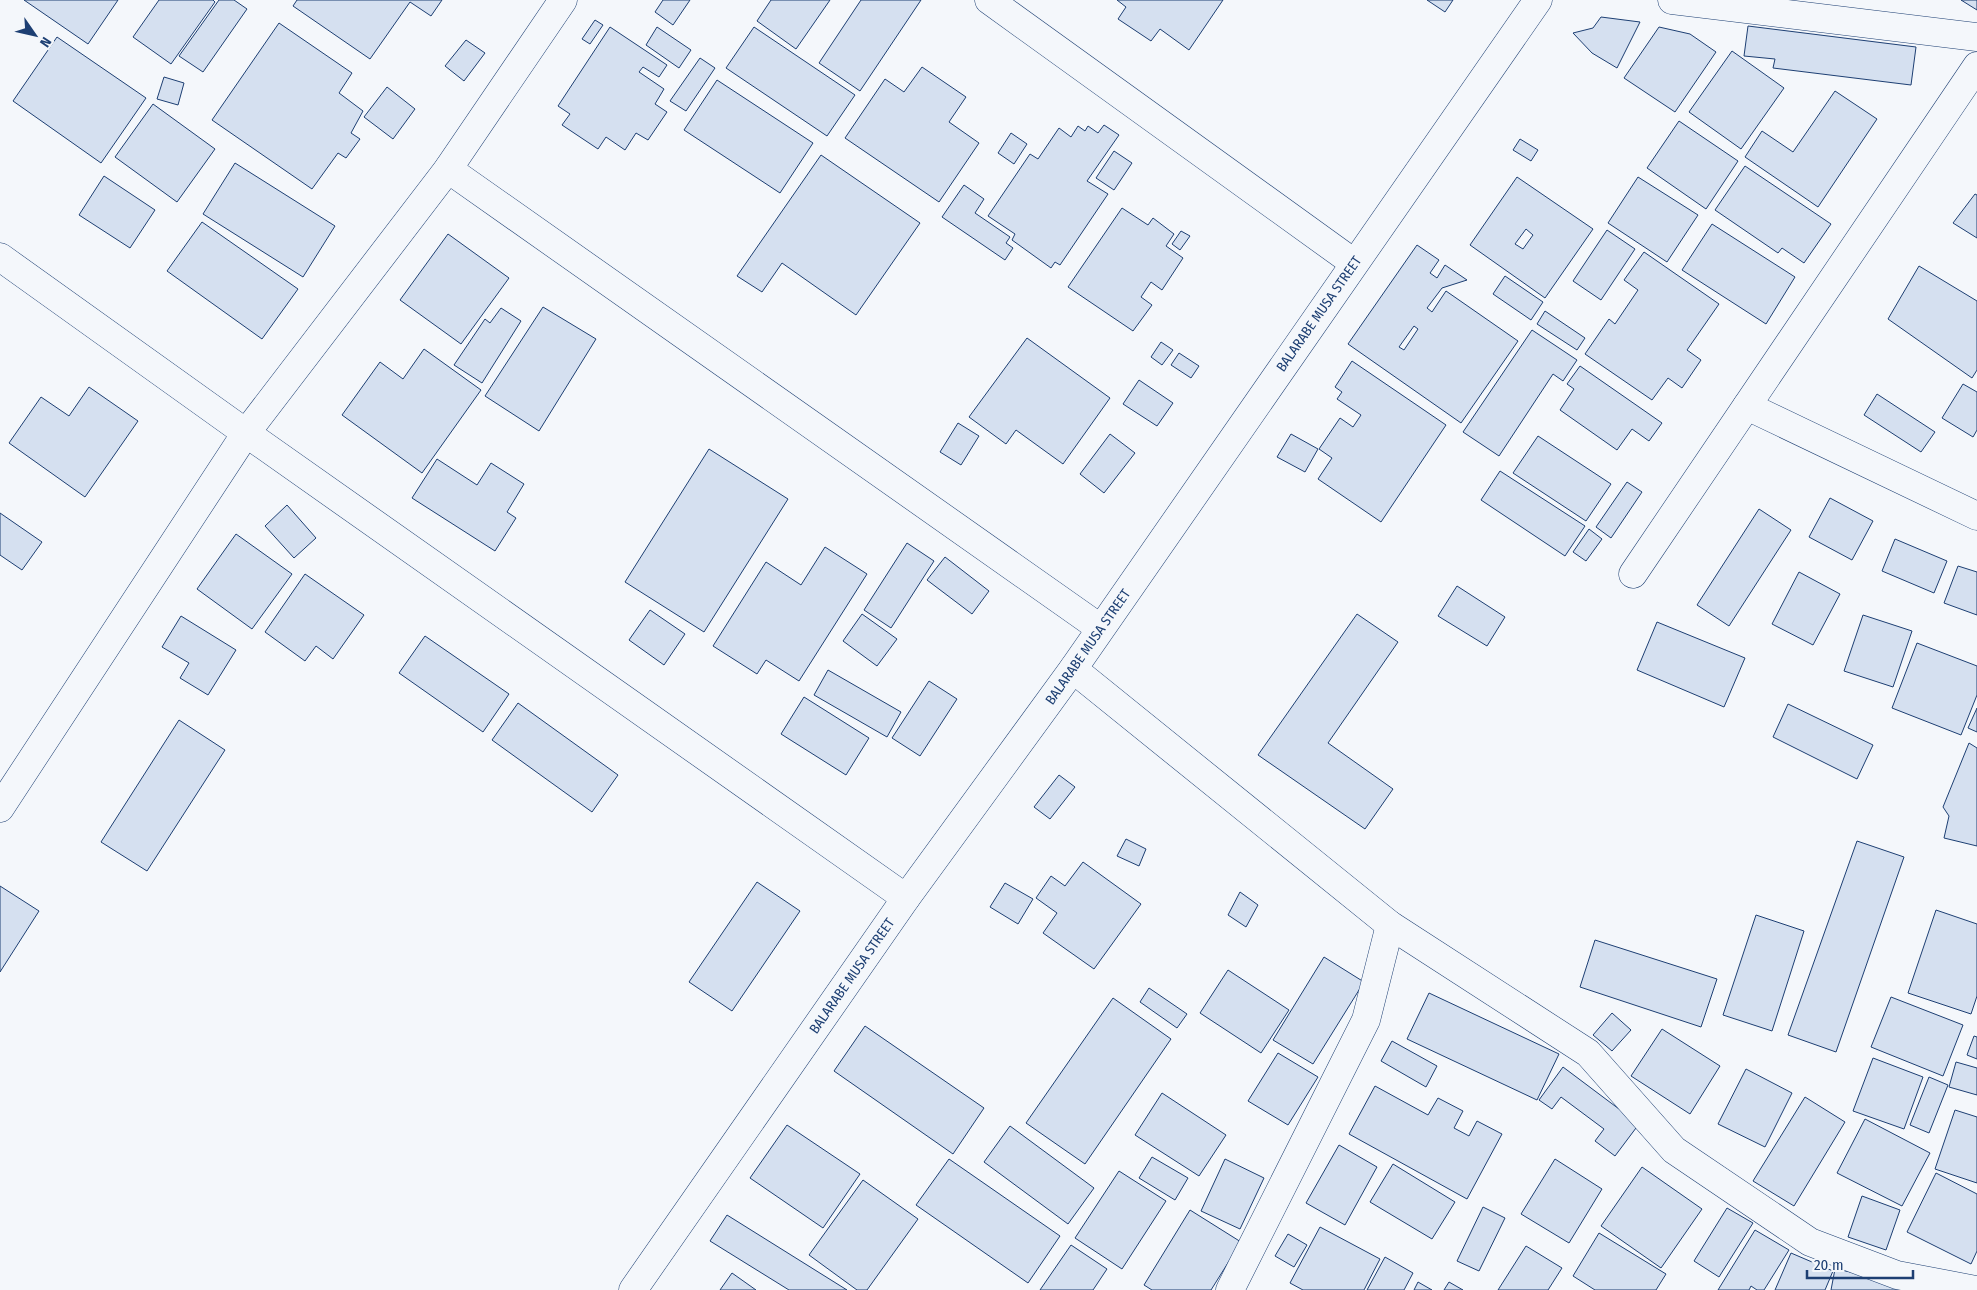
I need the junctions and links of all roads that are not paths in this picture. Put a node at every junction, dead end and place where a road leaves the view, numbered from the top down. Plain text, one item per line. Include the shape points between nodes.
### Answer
1 (563, 0) edge
2 (989, 0) edge
3 (1538, 0) edge
4 (1672, 0) edge
5 (1977, 37) edge
6 (1977, 66) edge
7 (448, 169) junction
8 (0, 257) edge
9 (1354, 263) junction
10 (1747, 406) junction
11 (246, 433) junction
12 (1977, 516) edge
13 (1633, 574) dead end
14 (1100, 628) junction
15 (1073, 669) junction
16 (0, 808) edge
17 (906, 898) junction
18 (1390, 925) junction
19 (633, 1290) edge
20 (1230, 1290) edge
21 (1976, 1290) edge

1 - 7 street
2 - 9 street
3 - 9 street, BALARABE MUSA STREET
4 - 5 street
6 - 10 street
7 - 11 street
7 - 14 street
8 - 11 street
9 - 14 street, BALARABE MUSA STREET
10 - 12 street
10 - 13 street
11 - 16 street
11 - 17 street
14 - 15 street, BALARABE MUSA STREET
15 - 17 street, BALARABE MUSA STREET
15 - 18 street
17 - 19 street, BALARABE MUSA STREET
18 - 20 street via 1366,1020
18 - 21 street via 1588,1053 1674,1150 1810,1242 1897,1275

